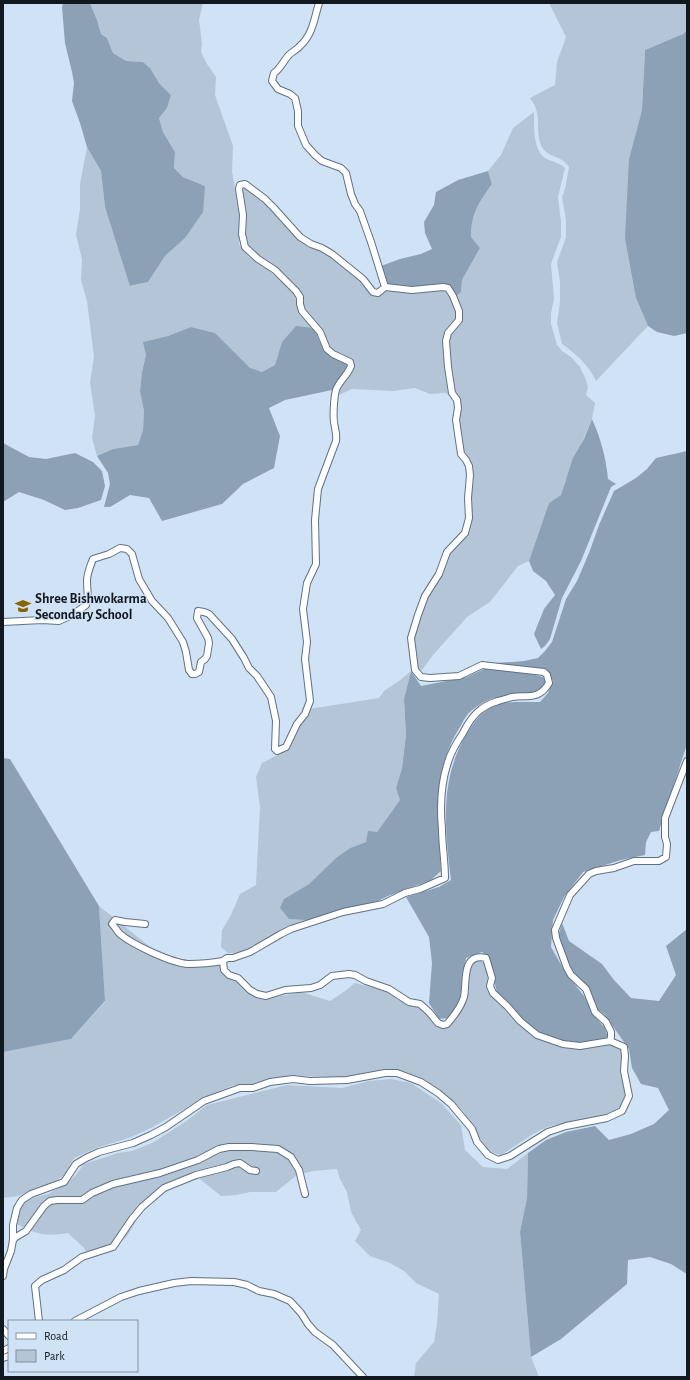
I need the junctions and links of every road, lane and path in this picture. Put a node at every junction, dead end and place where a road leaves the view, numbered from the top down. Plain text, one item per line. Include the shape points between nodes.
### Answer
1 (319, 3) edge
2 (385, 287) junction
3 (3, 622) edge
4 (687, 761) edge
5 (145, 924) dead end
6 (223, 961) junction
7 (610, 1041) junction
8 (256, 1171) dead end
9 (305, 1194) dead end
10 (13, 1240) junction
11 (3, 1276) edge
12 (39, 1320) edge
13 (77, 1320) edge
14 (363, 1377) edge

1 - 2 street via 308,38 283,62 274,73 272,81 278,89 295,98 298,126 310,150 322,161 341,168 346,173 351,194 360,211
2 - 3 street via 378,293 373,292 363,279 332,254 300,237 265,199 245,184 240,185 245,247 275,270 296,291 300,297 302,312 320,332 327,348 333,354 350,362 351,366 337,389 333,413 336,441 316,502 316,564 307,583 303,609 310,701 286,747 277,751 275,749 276,721 271,696 249,668 232,640 209,614 198,611 197,618 208,638 209,650 201,662 199,672 192,674 183,642 168,618 152,602 139,579 132,554 127,549 120,548 93,559 88,570 86,605 74,614 59,621
2 - 6 street via 412,290 448,288 459,311 459,320 448,333 446,341 452,393 457,400 456,420 462,454 469,471 469,518 465,533 448,552 418,615 411,638 415,670 421,676 430,678 459,676 482,665 498,666 544,672 549,683 545,690 537,695 511,697 480,709 474,714 454,749 448,762 442,804 445,878 383,904 343,912 292,929 250,952
4 - 7 street via 665,818 666,857 659,861 634,861 589,874 570,895 555,930 567,968 571,976 586,989 595,1012 606,1022 611,1032
5 - 6 street via 115,920 112,924 120,934 161,956 189,964
6 - 7 street via 224,970 229,975 238,978 257,994 266,996 285,990 311,988 332,976 349,974 389,988 409,1002 420,1004 438,1023 447,1024 461,1006 467,967 478,956 486,958 493,993 537,1035 563,1044 580,1046
7 - 10 street via 624,1047 628,1096 622,1111 607,1118 548,1132 510,1156 498,1160 488,1155 477,1142 472,1129 451,1104 421,1082 397,1073 346,1080 293,1079 270,1082 253,1088 240,1088 204,1101 151,1135 122,1147 99,1152 76,1164 64,1182 22,1200 13,1224
8 - 12 street via 240,1163 234,1164 164,1188 142,1207 113,1246 82,1258 35,1286
9 - 10 street via 299,1170 291,1157 278,1149 229,1147 160,1173 113,1184 82,1200 50,1201 26,1231
10 - 11 street
13 - 14 street via 114,1300 139,1291 174,1283 234,1282 278,1295 290,1302 298,1308 315,1332 333,1345

